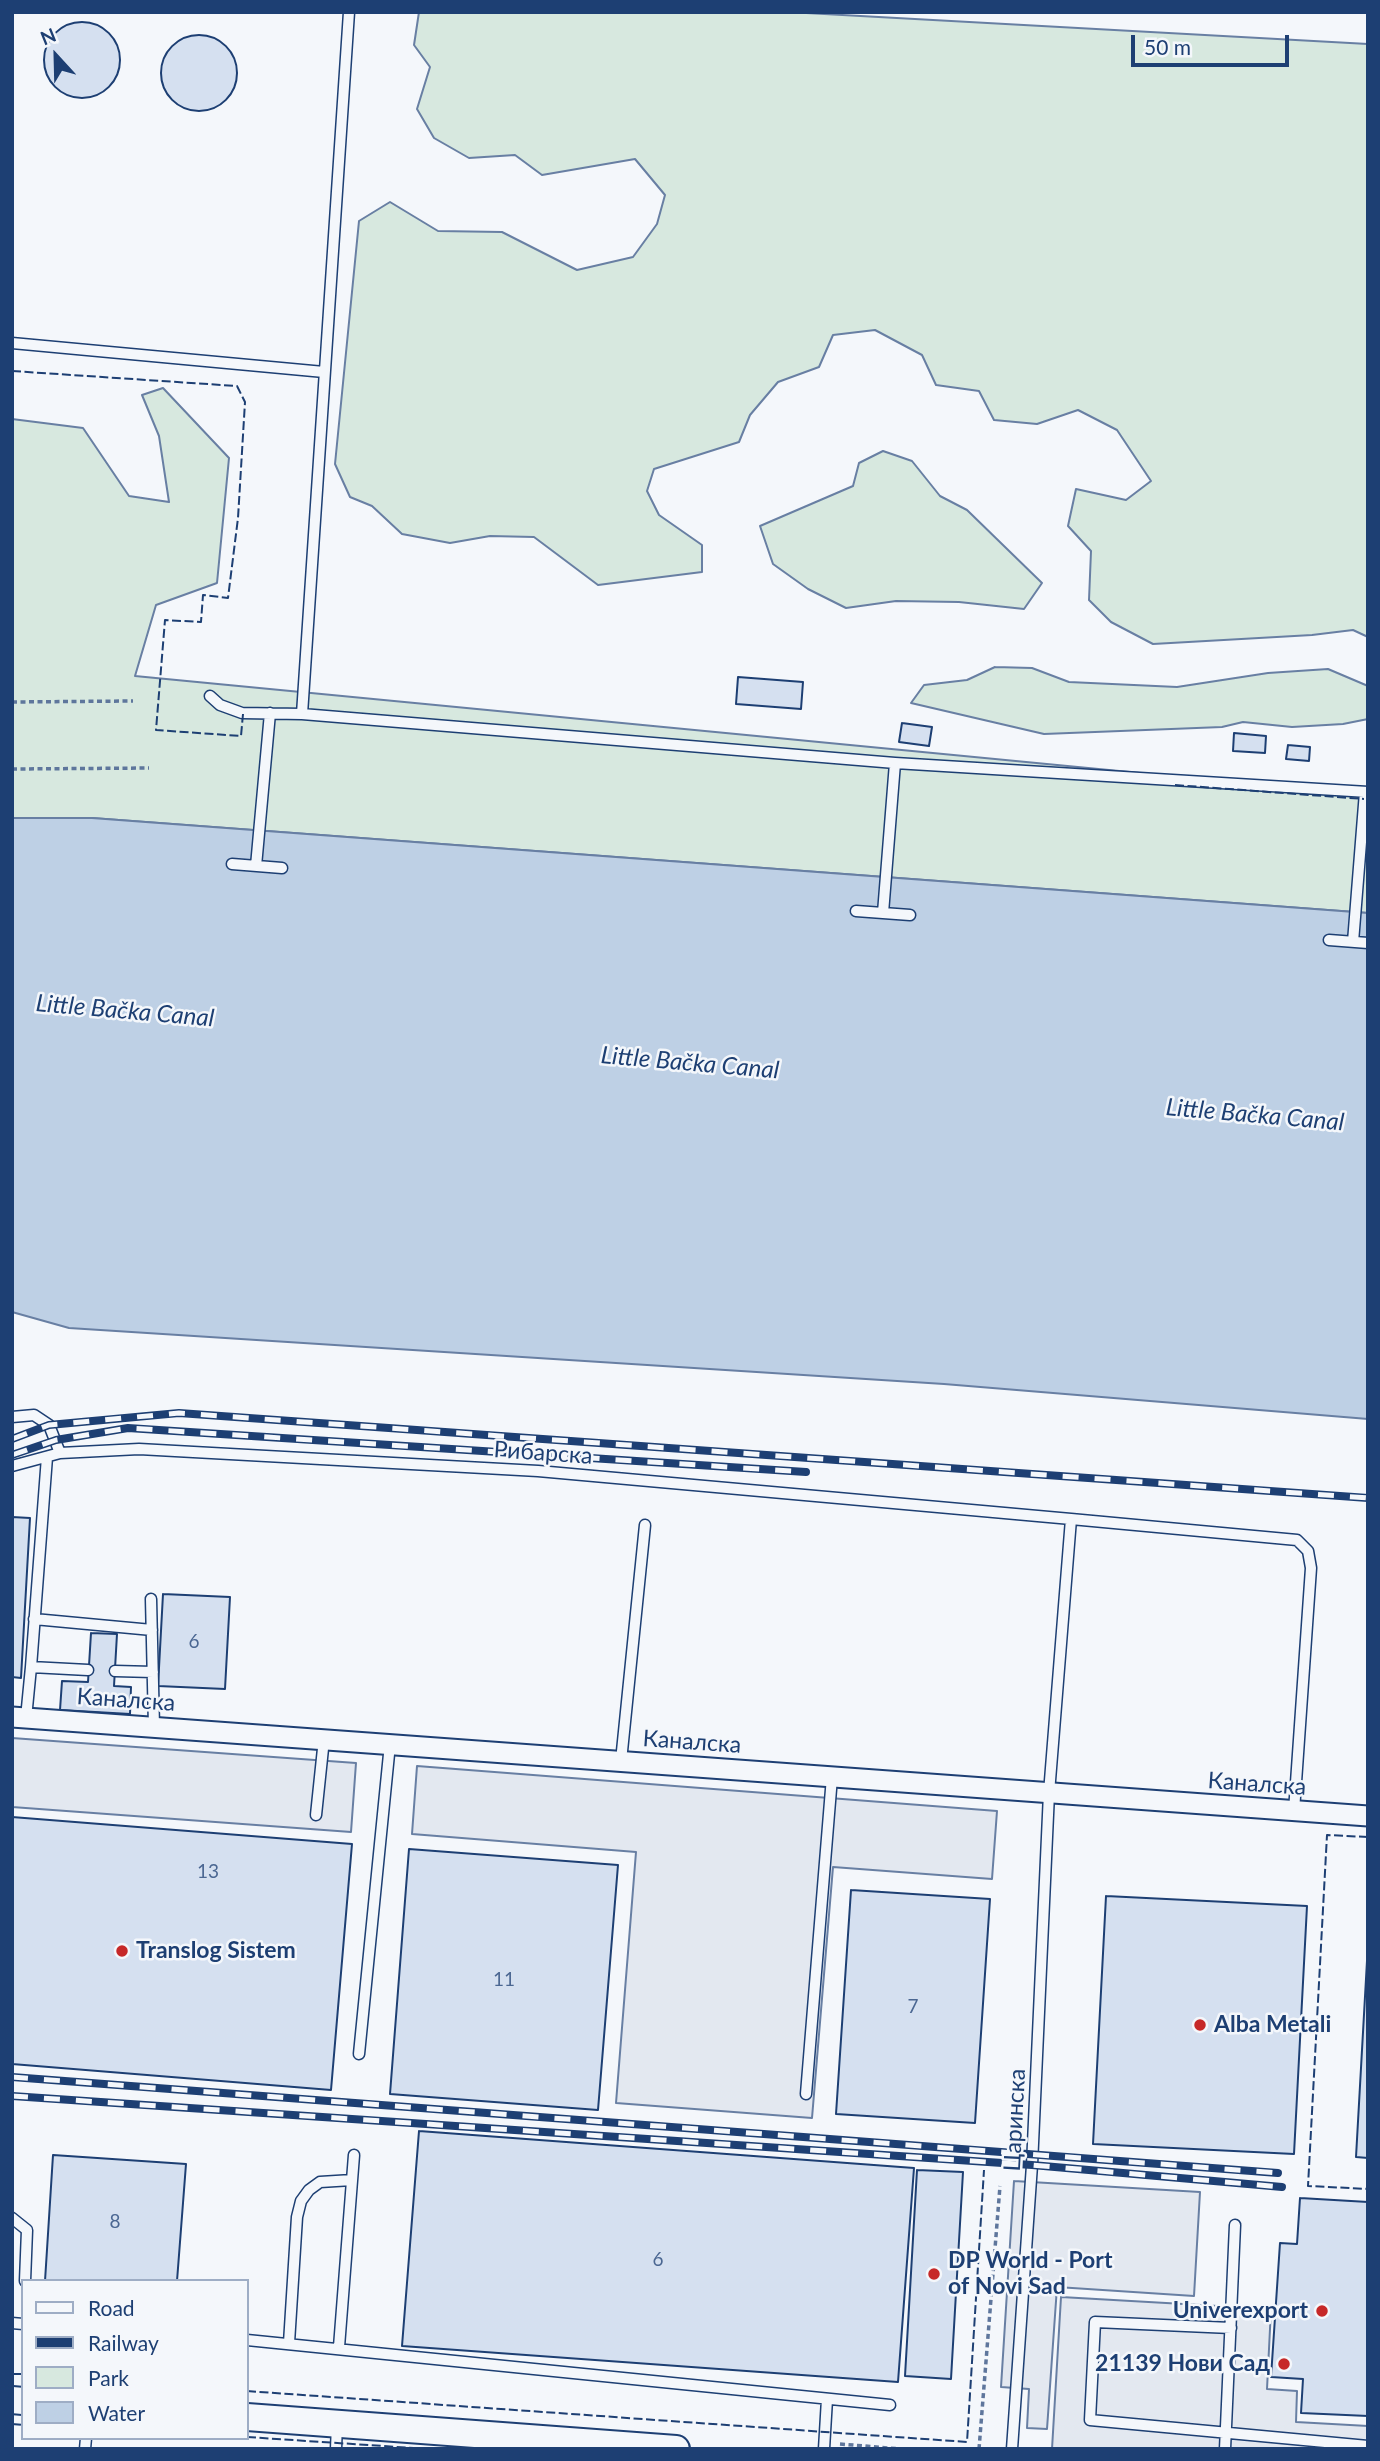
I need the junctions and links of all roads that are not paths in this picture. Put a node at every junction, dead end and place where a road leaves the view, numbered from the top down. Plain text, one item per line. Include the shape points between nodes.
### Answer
1 (349, 12) edge
2 (12, 342) edge
3 (324, 372) junction
4 (210, 696) dead end
5 (270, 713) junction
6 (302, 714) junction
7 (895, 763) junction
8 (1366, 792) edge
9 (232, 864) dead end
10 (256, 866) junction
11 (282, 868) dead end
12 (856, 911) dead end
13 (883, 913) junction
14 (910, 915) dead end
15 (1329, 940) dead end
16 (1353, 942) junction
17 (1368, 943) edge
18 (12, 1417) edge
19 (60, 1453) junction
20 (47, 1457) junction
21 (12, 1466) edge
22 (1071, 1519) junction
23 (645, 1525) dead end
24 (151, 1599) dead end
25 (34, 1619) junction
26 (152, 1630) junction
27 (31, 1667) junction
28 (89, 1670) dead end
29 (115, 1671) dead end
30 (153, 1672) junction
31 (19, 1717) edge
32 (154, 1727) junction
33 (324, 1739) junction
34 (390, 1744) junction
35 (621, 1761) junction
36 (832, 1777) junction
37 (1049, 1793) junction
38 (1294, 1811) junction
39 (316, 1815) dead end
40 (1368, 1816) edge
41 (359, 2054) dead end
42 (806, 2094) dead end
43 (354, 2155) dead end
44 (352, 2180) junction
45 (12, 2218) edge
46 (1235, 2225) dead end
47 (25, 2279) edge
48 (1231, 2328) junction
49 (248, 2340) edge
50 (289, 2343) junction
51 (339, 2347) junction
52 (827, 2399) junction
53 (890, 2405) dead end
54 (248, 2417) edge
55 (1226, 2432) junction
56 (337, 2436) edge
57 (824, 2446) edge
58 (1368, 2446) edge
59 (676, 2449) edge
60 (1012, 2449) edge
61 (1225, 2449) edge

1 - 3 lane
2 - 3 lane
3 - 6 lane
4 - 5 lane via 237,711
5 - 6 lane
5 - 10 lane
6 - 7 lane
7 - 8 lane
7 - 13 lane
8 - 16 lane
9 - 10 lane
10 - 11 lane
12 - 13 lane
13 - 14 lane
15 - 16 lane
16 - 17 lane
18 - 19 lane via 34,1415 49,1425
19 - 20 lane, Рибарска
19 - 22 lane, Рибарска via 139,1449 538,1471
20 - 21 lane, Рибарска
20 - 25 lane
22 - 37 lane, Царинска
22 - 38 lane, Рибарска via 1297,1540 1308,1551 1311,1568
23 - 35 lane
24 - 26 lane
25 - 26 lane
25 - 27 lane
26 - 30 lane
27 - 28 lane
27 - 31 lane
29 - 30 lane
30 - 32 lane
31 - 32 street, Каналска
32 - 33 street, Каналска
33 - 34 street, Каналска
33 - 39 lane
34 - 35 street, Каналска
34 - 41 lane
35 - 36 street, Каналска
36 - 37 street, Каналска
36 - 42 lane
37 - 38 street, Каналска
37 - 60 lane, Царинска via 1033,2154
38 - 40 street, Каналска
43 - 44 lane
44 - 50 lane via 320,2182 301,2202
44 - 51 lane
45 - 47 lane via 27,2230
46 - 48 lane
48 - 55 lane
48 - 55 lane via 1095,2322 1090,2420
49 - 50 lane
50 - 51 lane
51 - 52 lane
52 - 53 lane
52 - 57 lane
54 - 56 street
55 - 58 lane
55 - 61 lane
56 - 59 street

